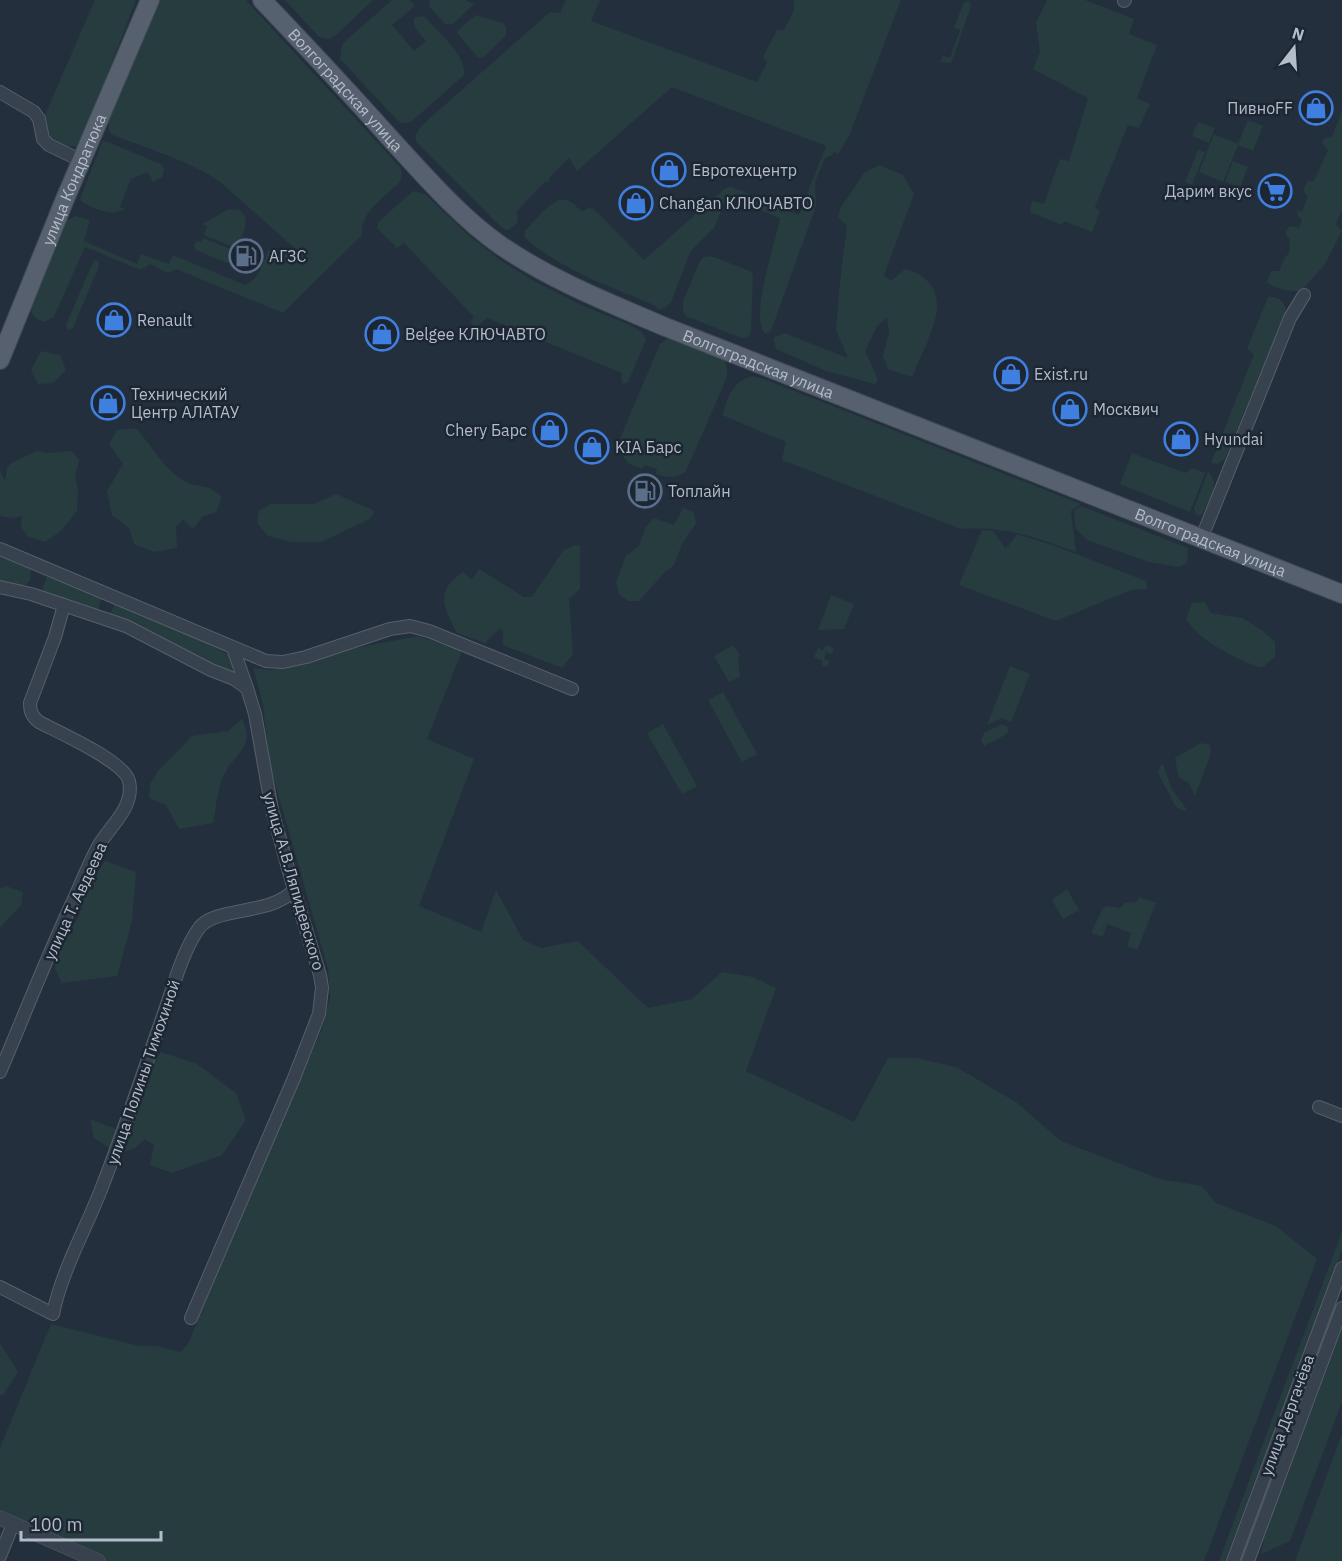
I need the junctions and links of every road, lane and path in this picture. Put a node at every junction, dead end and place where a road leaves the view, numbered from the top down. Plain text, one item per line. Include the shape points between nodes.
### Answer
1 (150, 0) edge
2 (262, 0) edge
3 (278, 0) edge
4 (0, 92) edge
5 (82, 161) junction
6 (1304, 295) dead end
7 (0, 360) edge
8 (1061, 477) junction
9 (1206, 527) junction
10 (0, 549) edge
11 (1342, 581) edge
12 (0, 587) edge
13 (1342, 594) edge
14 (64, 605) junction
15 (233, 648) junction
16 (247, 688) junction
17 (572, 689) dead end
18 (294, 890) junction
19 (0, 1072) edge
20 (1319, 1107) dead end
21 (1342, 1116) edge
22 (1342, 1268) edge
23 (0, 1287) edge
24 (1342, 1308) edge
25 (191, 1318) dead end
26 (6, 1521) edge
27 (0, 1556) edge
28 (98, 1561) edge
29 (1233, 1561) edge
30 (1248, 1561) edge

1 - 5 main road, улица Кондратюка
2 - 8 main road, Волгоградская улица via 468,219 539,269 663,326
3 - 8 main road, Волгоградская улица via 476,212 544,261 667,317
4 - 5 street via 34,112 43,139
5 - 7 main road, улица Кондратюка
6 - 9 street via 1290,318
8 - 9 main road, Волгоградская улица
8 - 13 main road, Волгоградская улица
9 - 11 main road, Волгоградская улица
10 - 15 street
12 - 14 street
14 - 16 street via 126,626
14 - 19 street, улица Т. Авдеева via 30,703 32,716 121,769 129,779 130,792 123,813 97,849
15 - 16 street, улица А.В.Ляпидевского
15 - 17 street via 266,661 283,662 390,629 410,627 429,631
16 - 18 street, улица А.В.Ляпидевского via 272,810
18 - 23 street, улица Полины Тимохиной via 273,904 207,920 199,929 180,965 53,1314
18 - 25 street, улица А.В.Ляпидевского via 320,975 319,1014
20 - 21 street
22 - 29 street, улица Дергачёва
24 - 30 street, улица Дергачёва
26 - 27 street
26 - 28 street

